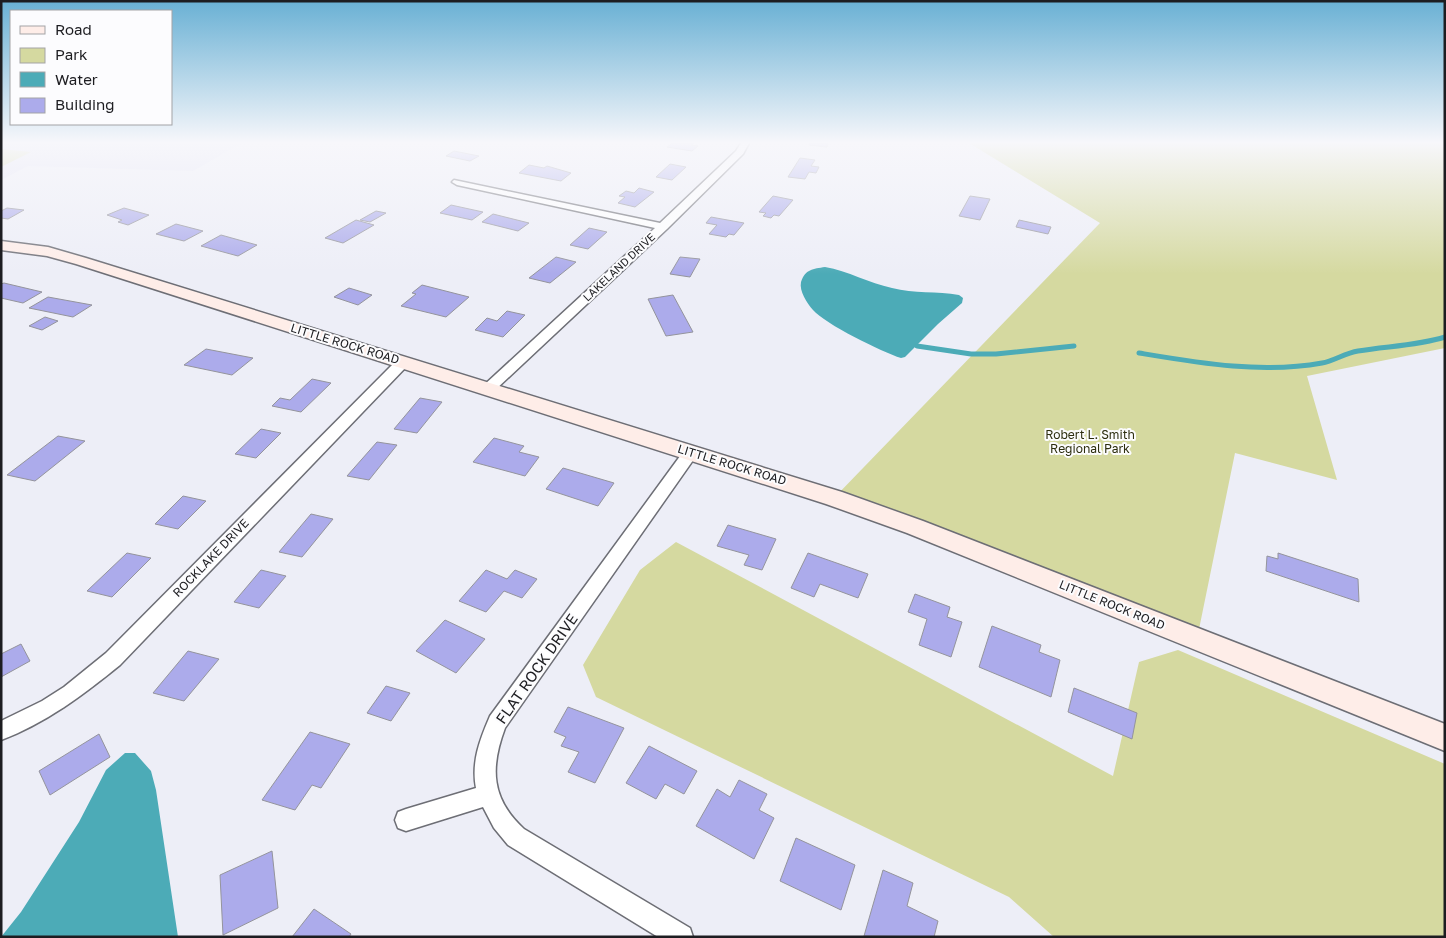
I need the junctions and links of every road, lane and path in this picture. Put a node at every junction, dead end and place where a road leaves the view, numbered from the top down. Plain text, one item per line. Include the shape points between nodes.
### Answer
1 (479, 187) edge
2 (704, 187) edge
3 (663, 227) junction
4 (1, 245) edge
5 (403, 362) junction
6 (489, 388) junction
7 (691, 452) junction
8 (1, 731) edge
9 (1445, 738) edge
10 (487, 795) junction
11 (406, 820) dead end
12 (681, 937) edge

1 - 3 street
2 - 3 street, LAKELAND DRIVE
3 - 6 street, LAKELAND DRIVE
4 - 5 main road, LITTLE ROCK ROAD via 81,261
5 - 6 main road, LITTLE ROCK ROAD
5 - 8 street, ROCKLAKE DRIVE via 113,659 71,693
6 - 7 main road, LITTLE ROCK ROAD
7 - 9 main road, LITTLE ROCK ROAD via 915,527
7 - 10 street, FLAT ROCK DRIVE via 497,723 486,750 484,779
10 - 11 street
10 - 12 street, FLAT ROCK DRIVE via 505,827 516,837

